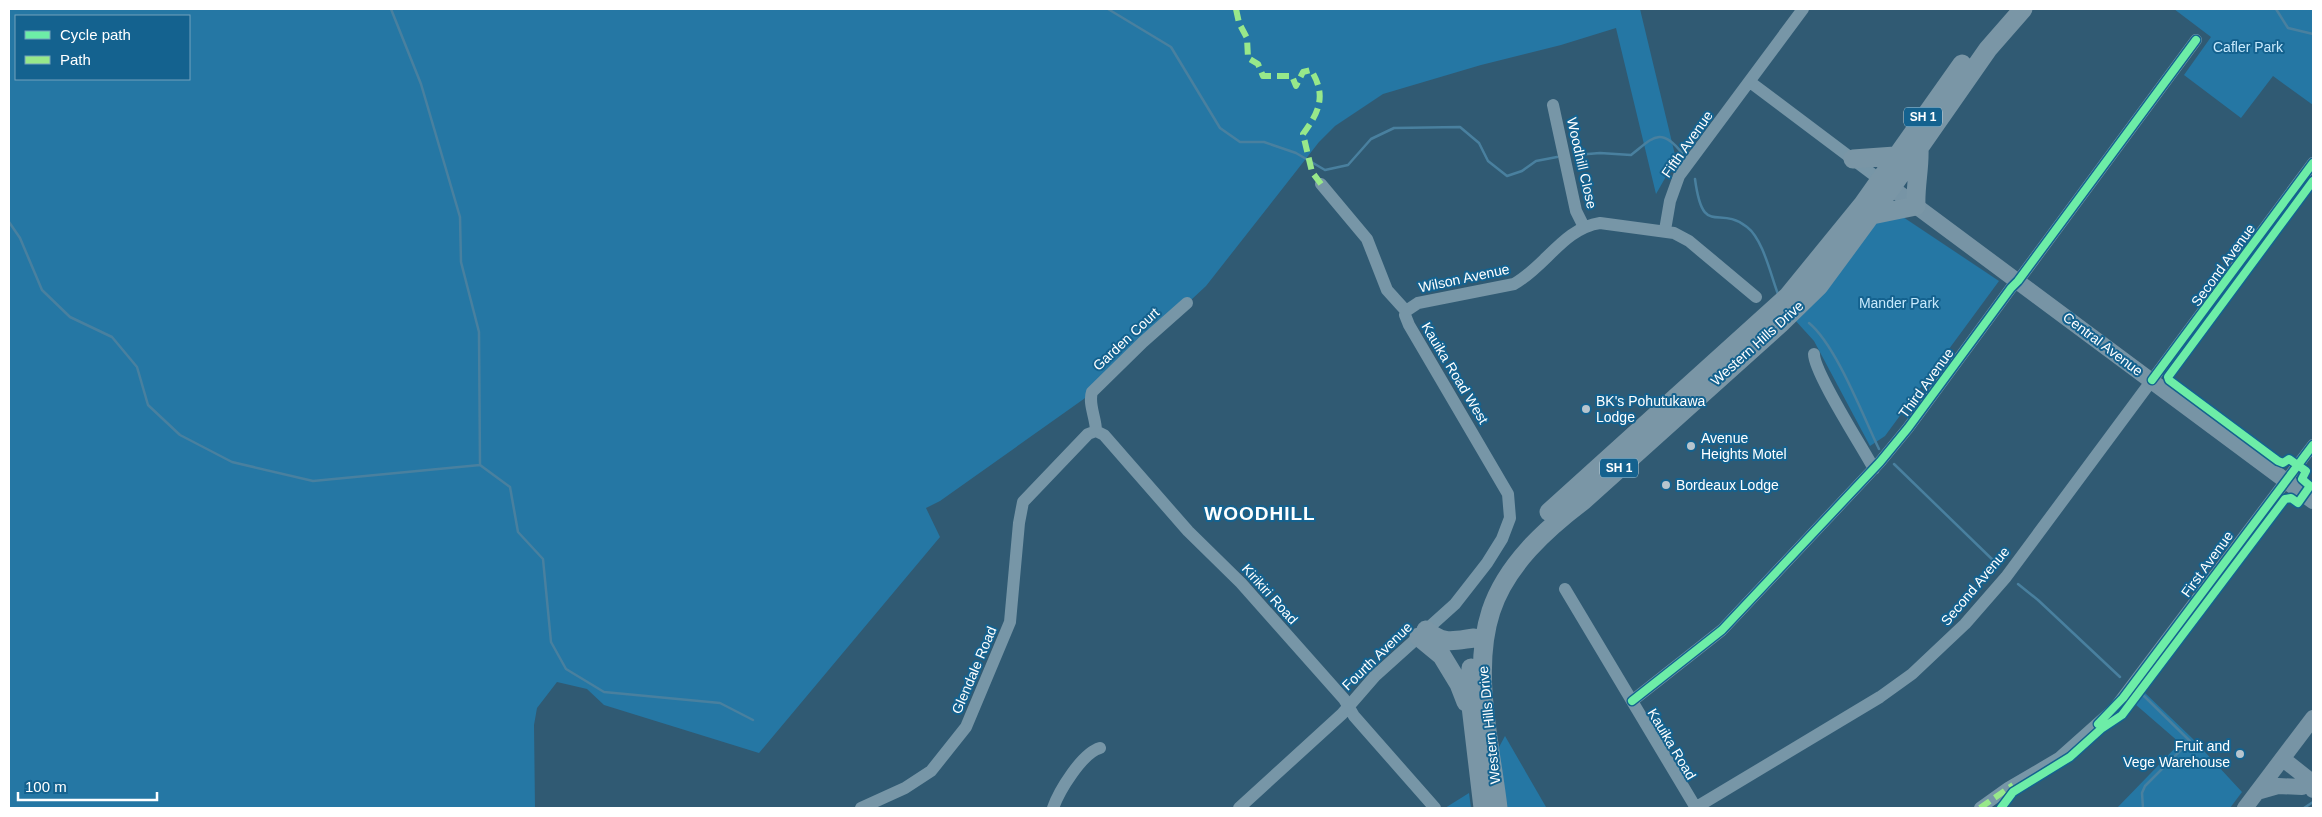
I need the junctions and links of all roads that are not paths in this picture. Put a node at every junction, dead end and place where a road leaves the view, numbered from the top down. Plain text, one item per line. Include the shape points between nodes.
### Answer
1 (1803, 9) edge
2 (2008, 9) edge
3 (2023, 9) edge
4 (2196, 40) dead end
5 (1750, 82) junction
6 (1553, 104) dead end
7 (1919, 147) junction
8 (1895, 156) junction
9 (1853, 159) junction
10 (2313, 163) edge
11 (1885, 183) junction
12 (1321, 184) dead end
13 (1916, 206) junction
14 (1872, 215) junction
15 (1584, 227) junction
16 (1665, 230) junction
17 (2018, 282) junction
18 (1756, 297) dead end
19 (1187, 303) dead end
20 (1406, 311) junction
21 (1814, 354) dead end
22 (2152, 380) junction
23 (1096, 431) junction
24 (2313, 445) edge
25 (1874, 468) junction
26 (2285, 480) junction
27 (2313, 501) edge
28 (1511, 508) joint
29 (1565, 589) dead end
30 (1422, 633) junction
31 (1474, 638) junction
32 (1632, 701) junction
33 (1348, 705) junction
34 (1472, 712) junction
35 (2313, 718) edge
36 (1100, 748) dead end
37 (2279, 765) junction
38 (2309, 789) edge
39 (2257, 792) junction
40 (861, 808) edge
41 (1053, 808) edge
42 (1239, 808) edge
43 (1435, 808) edge
44 (1482, 808) edge
45 (1498, 808) edge
46 (1696, 808) edge
47 (1980, 808) edge
48 (2245, 808) edge

1 - 5 street, Fifth Avenue
2 - 8 highway, Western Hills Drive / SH 1 via 1968,55
3 - 7 highway, Western Hills Drive / SH 1 via 1988,49
4 - 17 street, Third Avenue
5 - 9 street
5 - 16 street, Fifth Avenue via 1679,176
6 - 15 street, Woodhill Close via 1576,211
7 - 11 highway, Western Hills Drive / SH 1
7 - 13 highway
8 - 9 highway
8 - 11 highway, Western Hills Drive / SH 1
9 - 11 street
10 - 22 street, Second Avenue
11 - 13 main road, Central Avenue
11 - 14 highway, Western Hills Drive / SH 1
11 - 31 highway, Western Hills Drive / SH 1 via 1853,216 1788,296 1526,535 1499,571 1486,598
12 - 20 street, Kauika Road West via 1367,239 1387,290
13 - 14 highway
13 - 17 main road, Central Avenue
14 - 45 highway, Western Hills Drive / SH 1 via 1819,286 1792,313 1583,501 1554,523 1514,568 1491,611 1483,648 1483,690
15 - 16 street, Wilson Avenue via 1600,223
15 - 20 street, Wilson Avenue via 1514,284 1418,303
16 - 18 street, Wilson Avenue via 1689,241
17 - 22 main road, Central Avenue
17 - 25 street, Third Avenue
19 - 23 street, Garden Court via 1095,389 1090,400
20 - 28 street, Kauika Road West via 1409,325 1498,475
21 - 25 street via 1827,386
22 - 26 main road, Central Avenue
22 - 46 street, Second Avenue via 2006,577 1938,651 1880,697
23 - 33 street, Kirikiri Road via 1104,435 1188,530 1241,583
23 - 40 street, Glendale Road via 1088,434 1023,502 1010,622 966,727 931,771 905,788
24 - 26 street, First Avenue
25 - 32 street, Third Avenue via 1722,630
26 - 27 main road, Central Avenue
26 - 47 street, First Avenue via 2114,710 2059,758
28 - 30 street, Fourth Avenue via 1508,528 1487,563 1455,604
29 - 32 street, Kauika Road
30 - 31 highway via 1449,642
30 - 33 street, Fourth Avenue
30 - 34 highway via 1450,667
31 - 34 highway, Western Hills Drive / SH 1 via 1470,675
32 - 46 street, Kauika Road
33 - 42 street, Fourth Avenue
33 - 43 street, Kirikiri Road via 1354,716
34 - 44 highway, Western Hills Drive / SH 1
35 - 37 main road
36 - 41 street via 1087,755 1062,788
37 - 38 main road via 2307,778
37 - 39 main road
38 - 39 main road via 2278,786
39 - 48 main road

